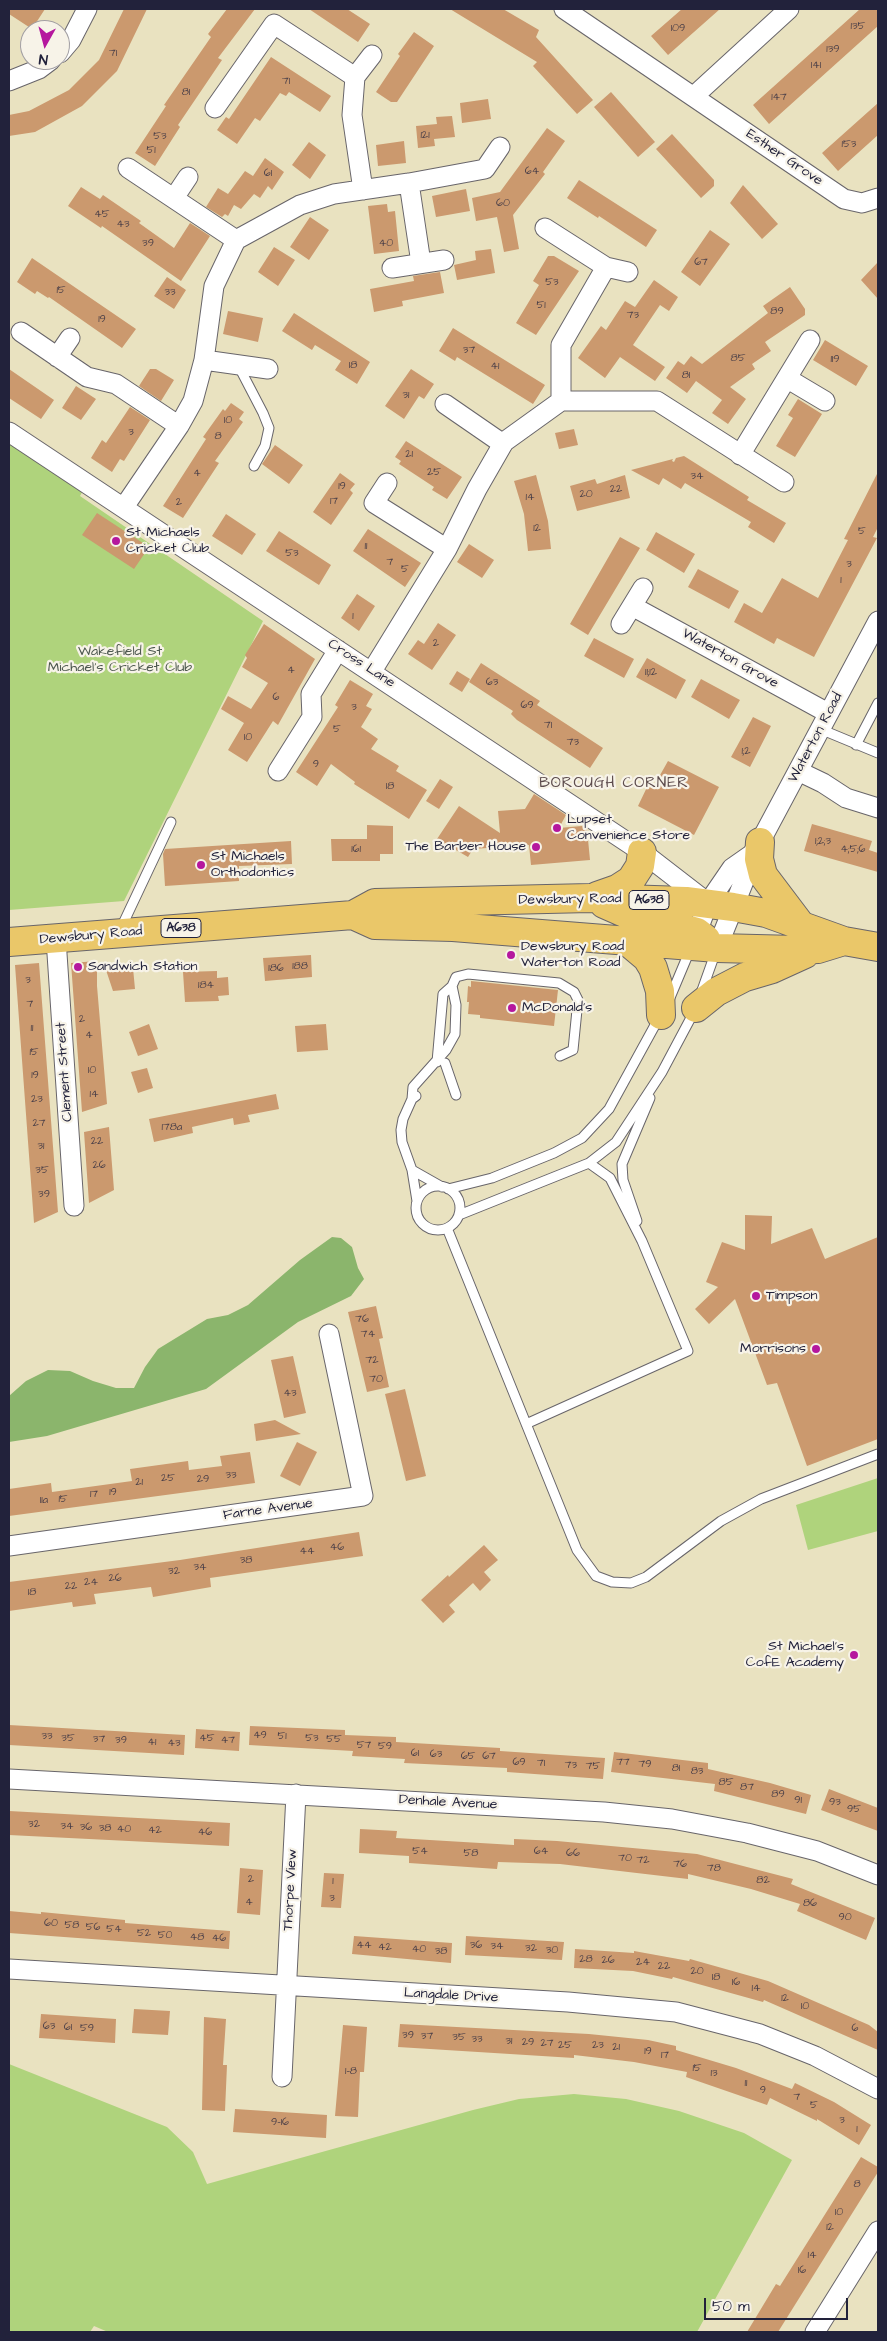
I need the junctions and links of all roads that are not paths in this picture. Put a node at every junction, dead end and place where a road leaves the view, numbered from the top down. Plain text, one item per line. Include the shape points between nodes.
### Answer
1 (87, 9) edge
2 (564, 9) edge
3 (790, 9) edge
4 (70, 41) edge
5 (372, 55) dead end
6 (36, 70) edge
7 (355, 78) junction
8 (9, 80) edge
9 (694, 96) junction
10 (216, 108) dead end
11 (500, 147) dead end
12 (128, 168) dead end
13 (188, 177) dead end
14 (409, 183) junction
15 (362, 190) junction
16 (174, 198) junction
17 (878, 198) edge
18 (545, 228) dead end
19 (236, 240) junction
20 (444, 260) dead end
21 (422, 263) junction
22 (606, 267) junction
23 (392, 268) dead end
24 (628, 272) dead end
25 (21, 332) dead end
26 (70, 338) dead end
27 (810, 340) dead end
28 (57, 357) junction
29 (204, 360) junction
30 (238, 365) junction
31 (268, 369) dead end
32 (788, 379) junction
33 (562, 401) junction
34 (825, 401) dead end
35 (445, 404) dead end
36 (179, 426) junction
37 (9, 432) edge
38 (503, 444) junction
39 (740, 455) junction
40 (254, 466) dead end
41 (784, 482) dead end
42 (387, 483) dead end
43 (124, 507) junction
44 (447, 549) junction
45 (643, 588) dead end
46 (632, 606) junction
47 (878, 621) edge
48 (621, 624) dead end
49 (338, 650) junction
50 (372, 671) junction
51 (878, 702) edge
52 (824, 721) junction
53 (856, 745) junction
54 (878, 753) edge
55 (278, 771) dead end
56 (798, 771) junction
57 (878, 808) edge
58 (171, 822) dead end
59 (756, 848) junction
60 (642, 852) junction
61 (590, 898) junction
62 (722, 911) junction
63 (353, 915) junction
64 (800, 924) junction
65 (118, 934) junction
66 (56, 939) junction
67 (844, 941) junction
68 (9, 942) edge
69 (628, 942) junction
70 (702, 942) junction
71 (878, 947) edge
72 (818, 949) junction
73 (452, 986) junction
74 (696, 1008) junction
75 (661, 1015) junction
76 (560, 1056) dead end
77 (441, 1063) junction
78 (662, 1072) junction
79 (456, 1095) dead end
80 (589, 1163) junction
81 (412, 1170) junction
82 (445, 1188) junction
83 (417, 1202) junction
84 (74, 1206) dead end
85 (459, 1215) junction
86 (447, 1228) junction
87 (642, 1241) junction
88 (329, 1334) dead end
89 (526, 1424) junction
90 (878, 1454) edge
91 (9, 1546) edge
92 (9, 1779) edge
93 (296, 1794) junction
94 (878, 1875) edge
95 (9, 1969) edge
96 (286, 1985) junction
97 (282, 2077) dead end
98 (878, 2090) edge
99 (878, 2230) edge
100 (815, 2332) edge

1 - 4 street
2 - 9 street, Esther Grove
3 - 9 street
5 - 7 street
6 - 8 street
7 - 10 street via 274,24
7 - 15 street via 352,115
9 - 17 street, Esther Grove via 844,199 862,203
11 - 14 street via 485,169
12 - 16 street
13 - 16 street
14 - 15 street
14 - 21 street
15 - 19 street via 334,194 300,206
16 - 19 street
18 - 22 street
19 - 29 street via 214,286
20 - 21 street
21 - 23 street
22 - 24 street
22 - 33 street via 561,345
25 - 28 street
26 - 28 street
27 - 32 street
28 - 36 street via 87,377 116,384
29 - 30 street
29 - 36 street via 192,401
30 - 31 street
30 - 40 lane via 269,428 266,446
32 - 34 street
32 - 39 street
33 - 38 street
33 - 39 street via 657,401
35 - 38 street
36 - 43 street
37 - 43 street, Cross Lane
38 - 44 street
39 - 41 street
42 - 44 street via 374,504
43 - 49 street, Cross Lane
44 - 50 street
45 - 46 street
46 - 48 street
46 - 52 street, Waterton Grove
47 - 52 street, Waterton Road
49 - 50 street, Cross Lane
49 - 55 street via 311,694 312,717 282,748
50 - 60 street, Cross Lane
51 - 53 lane
52 - 53 lane
52 - 56 street, Waterton Road
53 - 54 lane
56 - 57 street via 846,798
56 - 59 street, Waterton Road
58 - 65 lane
59 - 62 street, Waterton Road via 748,871
59 - 62 street, Waterton Road via 735,864
59 - 64 highway via 763,875
60 - 61 highway via 640,866 631,880 617,889
60 - 62 street, Cross Lane
61 - 62 highway, Dewsbury Road / A638
61 - 63 highway, Dewsbury Road / A638 via 375,903
61 - 70 highway
62 - 64 highway, Dewsbury Road / A638 via 766,913
62 - 70 street
62 - 70 street
62 - 72 highway via 803,939
63 - 65 highway, Dewsbury Road / A638
63 - 69 highway, Dewsbury Road / A638 via 375,925 453,927
64 - 67 highway, Dewsbury Road / A638
65 - 66 highway, Dewsbury Road / A638
66 - 68 highway, Dewsbury Road / A638
66 - 84 street, Clement Street
67 - 71 highway, Dewsbury Road / A638
67 - 72 highway, Dewsbury Road / A638
69 - 70 highway, Dewsbury Road / A638
69 - 75 highway via 647,958 653,968 660,991
70 - 72 highway, Dewsbury Road / A638 via 780,951
70 - 74 lane
70 - 75 lane
72 - 74 highway via 745,977 716,992
73 - 76 lane via 456,977 468,974 566,986 578,1000 573,1050
73 - 77 lane via 456,1005 455,1034
73 - 77 lane via 443,994
74 - 78 lane
75 - 82 lane via 609,1109 582,1138 492,1178
77 - 79 lane
77 - 81 lane via 413,1087 415,1097 402,1119 402,1142
78 - 80 lane via 616,1142
78 - 87 lane via 622,1164 623,1180
80 - 85 lane
80 - 87 lane via 610,1178
81 - 82 lane
81 - 83 lane
82 - 83 lane via 430,1188
82 - 85 lane via 458,1200
83 - 86 lane via 417,1214 423,1225 434,1230
85 - 86 lane
86 - 89 lane
87 - 89 lane via 688,1351
88 - 91 street, Farne Avenue via 363,1496
89 - 90 lane via 577,1550 596,1576 612,1582 631,1583 646,1577 721,1521 761,1500
92 - 93 street, Denhale Avenue
93 - 94 street, Denhale Avenue via 672,1819 817,1851
93 - 96 street, Thorpe View
95 - 96 street, Langdale Drive
96 - 97 street, Thorpe View
96 - 98 street, Langdale Drive via 568,2002 676,2012 760,2034 815,2056
99 - 100 street

